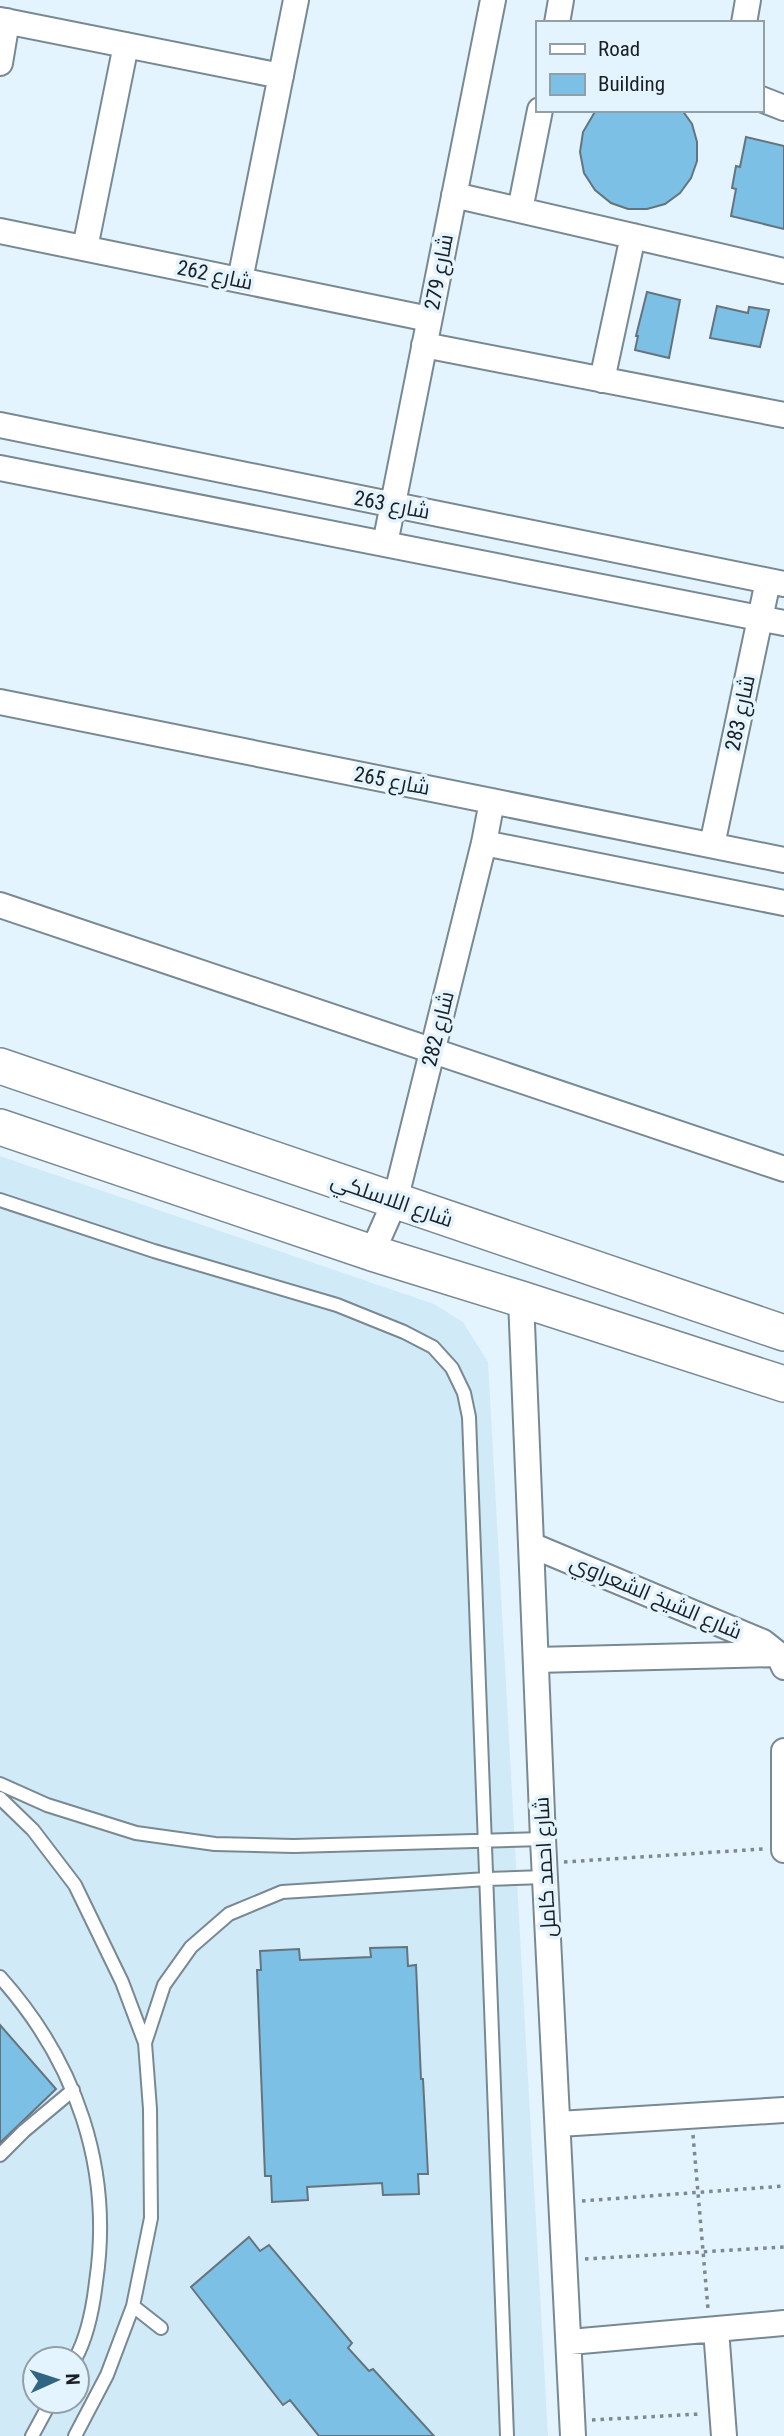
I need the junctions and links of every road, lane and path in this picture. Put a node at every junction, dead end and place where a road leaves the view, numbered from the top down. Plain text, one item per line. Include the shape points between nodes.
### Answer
1 (296, 0) edge
2 (493, 0) edge
3 (561, 0) edge
4 (748, 0) edge
5 (4, 20) edge
6 (556, 21) edge
7 (744, 21) edge
8 (126, 45) junction
9 (0, 63) edge
10 (281, 76) junction
11 (763, 100) edge
12 (784, 108) edge
13 (540, 112) edge
14 (454, 195) junction
15 (520, 210) junction
16 (0, 231) edge
17 (634, 236) junction
18 (85, 248) junction
19 (784, 271) edge
20 (240, 280) junction
21 (429, 319) junction
22 (424, 345) junction
23 (602, 380) junction
24 (784, 415) edge
25 (0, 425) edge
26 (0, 468) edge
27 (393, 505) junction
28 (384, 544) junction
29 (776, 582) edge
30 (772, 621) edge
31 (0, 702) edge
32 (492, 801) junction
33 (484, 843) junction
34 (712, 845) junction
35 (784, 860) edge
36 (784, 902) edge
37 (0, 905) edge
38 (433, 1051) junction
39 (0, 1066) edge
40 (0, 1127) edge
41 (784, 1169) edge
42 (0, 1200) edge
43 (394, 1201) junction
44 (372, 1253) junction
45 (521, 1299) junction
46 (784, 1333) edge
47 (784, 1384) edge
48 (531, 1545) junction
49 (536, 1660) junction
50 (781, 1661) edge
51 (784, 1751) edge
52 (0, 1784) edge
53 (0, 1798) edge
54 (485, 1841) junction
55 (784, 1849) edge
56 (544, 1859) junction
57 (487, 1878) junction
58 (0, 1977) edge
59 (145, 2043) junction
60 (73, 2090) junction
61 (784, 2110) edge
62 (691, 2116) junction
63 (559, 2124) junction
64 (0, 2155) edge
65 (784, 2186) edge
66 (697, 2192) junction
67 (563, 2203) junction
68 (784, 2247) edge
69 (701, 2253) junction
70 (566, 2260) junction
71 (133, 2306) junction
72 (784, 2323) edge
73 (161, 2328) dead end
74 (716, 2329) junction
75 (570, 2342) junction
76 (82, 2345) edge
77 (43, 2415) edge
78 (723, 2425) edge
79 (573, 2428) edge
80 (32, 2436) edge
81 (75, 2436) edge
82 (507, 2436) edge

1 - 10 street
2 - 14 street, شارع 279
3 - 6 street
4 - 7 street
5 - 8 street
5 - 9 street
8 - 10 street
8 - 18 street
10 - 20 street
11 - 12 street
13 - 15 street
14 - 15 street
14 - 21 street, شارع 279
15 - 17 street
16 - 18 street, شارع 262
17 - 19 street
17 - 23 street
18 - 20 street, شارع 262
20 - 21 street, شارع 262
21 - 22 street, شارع 279
22 - 23 street
22 - 27 street, شارع 279
23 - 24 street
25 - 27 street, شارع 263
26 - 28 street, شارع 263
27 - 28 street, شارع 279
27 - 29 street, شارع 263
28 - 30 street, شارع 263
29 - 30 street, شارع 283
30 - 34 street, شارع 283
31 - 32 street, شارع 265
32 - 33 street, شارع 282
32 - 34 street, شارع 265
33 - 36 street
33 - 38 street, شارع 282
34 - 35 street, شارع 265
37 - 38 street
38 - 41 street
38 - 43 street, شارع 282
39 - 43 main road, شارع اللاسلكي
40 - 44 main road
42 - 54 lane via 337,1305 433,1347 452,1367 469,1417
43 - 44 street, شارع 282
43 - 46 main road, شارع اللاسلكي
44 - 45 main road
45 - 47 main road
45 - 48 street, شارع احمد كامل
48 - 49 street, شارع احمد كامل
48 - 50 street, شارع الشيخ الشعراوي via 763,1642
49 - 50 street, شارع الشيخ الشعراوي
49 - 56 street, شارع احمد كامل
51 - 55 street
52 - 54 lane via 47,1805 136,1833 215,1844
53 - 59 lane via 33,1830 75,1885 122,1982
54 - 56 lane
54 - 57 lane
55 - 56 path
56 - 57 lane
56 - 63 street, شارع احمد كامل
57 - 59 lane via 282,1892 229,1914 191,1947 164,1985
57 - 82 lane
58 - 60 lane via 49,2040
59 - 71 lane via 151,2218
60 - 64 lane
60 - 76 lane via 91,2145 101,2213 100,2259
61 - 62 street
62 - 63 street
62 - 66 path
63 - 67 street, شارع احمد كامل
65 - 66 path
66 - 67 path
66 - 69 path
67 - 70 street, شارع احمد كامل
68 - 69 path
69 - 70 path
69 - 74 path via 705,2298
70 - 75 street, شارع احمد كامل
71 - 73 lane
71 - 81 lane via 107,2375
72 - 74 street
74 - 75 street
74 - 78 street
75 - 79 street, شارع احمد كامل
77 - 80 lane
78 - 79 path

